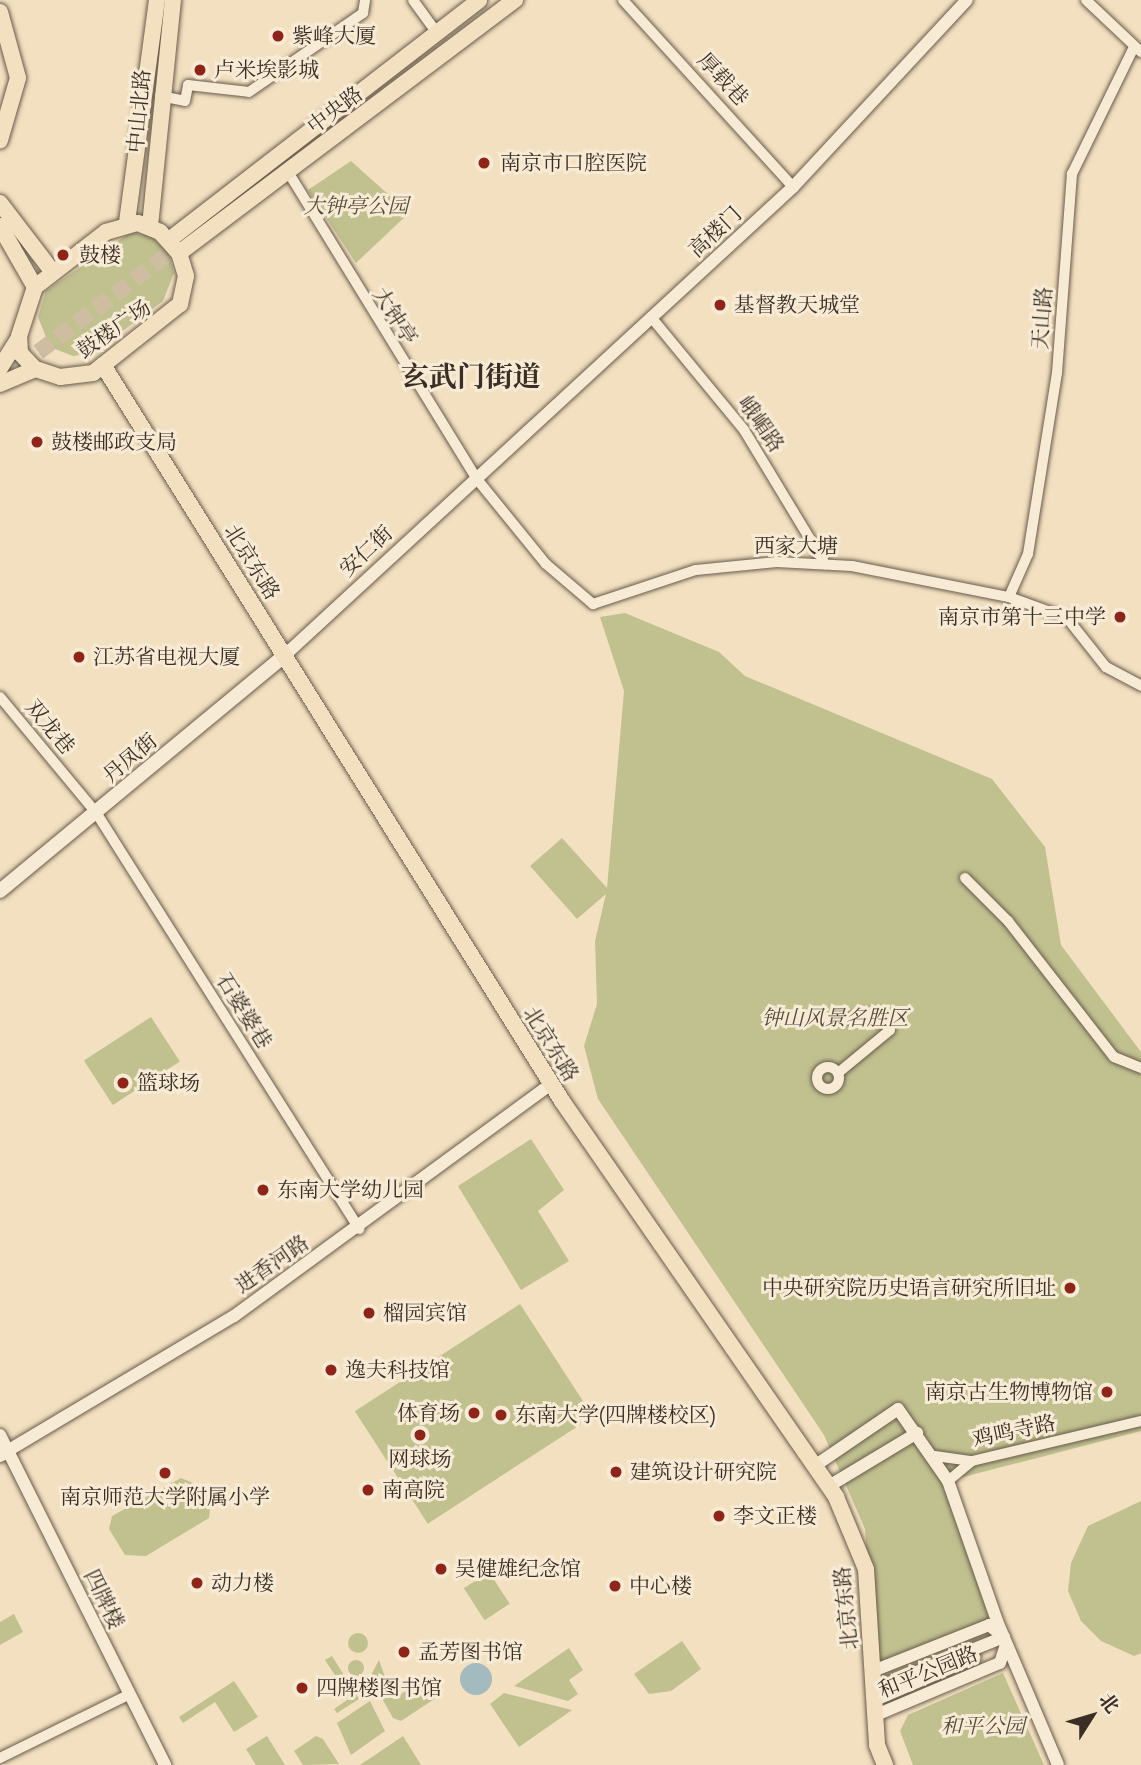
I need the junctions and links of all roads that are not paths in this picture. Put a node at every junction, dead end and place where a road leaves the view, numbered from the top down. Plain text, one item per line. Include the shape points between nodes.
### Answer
1 (157, 0) edge
2 (173, 0) edge
3 (365, 0) edge
4 (413, 0) edge
5 (479, 0) edge
6 (515, 0) edge
7 (623, 0) edge
8 (967, 0) edge
9 (1086, 0) edge
10 (0, 12) edge
11 (437, 33) junction
12 (1137, 51) edge
13 (159, 96) junction
14 (0, 140) edge
15 (288, 172) junction
16 (793, 187) junction
17 (0, 203) edge
18 (127, 222) junction
19 (0, 226) edge
20 (150, 226) junction
21 (174, 246) junction
22 (52, 271) junction
23 (35, 286) junction
24 (651, 317) junction
25 (19, 336) junction
26 (103, 365) junction
27 (0, 368) edge
28 (35, 369) junction
29 (0, 384) edge
30 (476, 478) junction
31 (825, 564) junction
32 (1009, 597) junction
33 (285, 655) junction
34 (1141, 686) edge
35 (0, 697) edge
36 (97, 814) junction
37 (965, 878) dead end
38 (0, 891) edge
39 (849, 1018) dead end
40 (1141, 1068) edge
41 (838, 1073) dead end
42 (551, 1084) junction
43 (359, 1229) junction
44 (1141, 1421) edge
45 (917, 1433) junction
46 (0, 1435) edge
47 (4, 1453) edge
48 (935, 1456) junction
49 (972, 1461) junction
50 (816, 1465) junction
51 (948, 1481) junction
52 (830, 1486) junction
53 (1005, 1640) junction
54 (873, 1671) junction
55 (130, 1694) junction
56 (875, 1701) junction
57 (0, 1758) edge
58 (165, 1765) edge
59 (885, 1765) edge
60 (1058, 1765) edge

1 - 18 main road, 中山北路
2 - 13 main road, 中山北路
3 - 13 street via 363,13 249,92 188,85 185,100
4 - 11 street
5 - 11 main road, 中央路
6 - 15 main road, 中央路
7 - 16 street, 厚载巷
8 - 16 street, 高楼门
9 - 12 street
10 - 14 main road via 18,78
11 - 21 main road, 中央路
12 - 32 street, 天山路 via 1072,174 1057,373 1028,554
13 - 20 main road, 中山北路
15 - 21 main road, 中央路
15 - 30 street, 大钟亭
16 - 24 street, 高楼门
17 - 22 main road
18 - 20 main road
18 - 22 main road
19 - 23 main road
20 - 21 main road
21 - 26 main road, 鼓楼广场 via 186,276 180,304
22 - 23 main road
23 - 25 main road
24 - 30 street, 高楼门
24 - 31 street, 峨嵋路 via 744,430
25 - 27 main road
25 - 28 main road via 20,353
26 - 28 main road, 鼓楼广场 via 72,377
26 - 33 main road, 北京东路
28 - 29 main road
30 - 31 street, 西家大塘 via 546,564 593,604 696,570
30 - 33 street, 安仁街
31 - 32 street, 西家大塘
32 - 34 street, 西家大塘 via 1067,618 1106,667
33 - 36 main road, 丹凤街
33 - 42 main road, 北京东路
35 - 36 street, 双龙巷
36 - 38 main road, 丹凤街
36 - 43 street, 石婆婆巷
37 - 40 street via 1008,920 1114,1057
39 - 41 street via 877,1014 890,1030
42 - 43 street, 进香河路
42 - 50 main road, 北京东路
43 - 47 street, 进香河路 via 234,1316
44 - 49 street, 鸡鸣寺路
45 - 48 street
45 - 50 street via 898,1409
45 - 52 street
46 - 47 street, 四牌楼
47 - 55 street, 四牌楼
48 - 49 street, 鸡鸣寺路
48 - 51 street
49 - 51 street
50 - 52 main road, 北京东路
51 - 53 street
52 - 54 main road, 北京东路 via 866,1569
53 - 54 street, 和平公园路 via 989,1625
53 - 56 street, 和平公园路
53 - 60 street
54 - 56 main road, 北京东路
55 - 57 street
55 - 58 street, 四牌楼
56 - 59 main road, 北京东路

